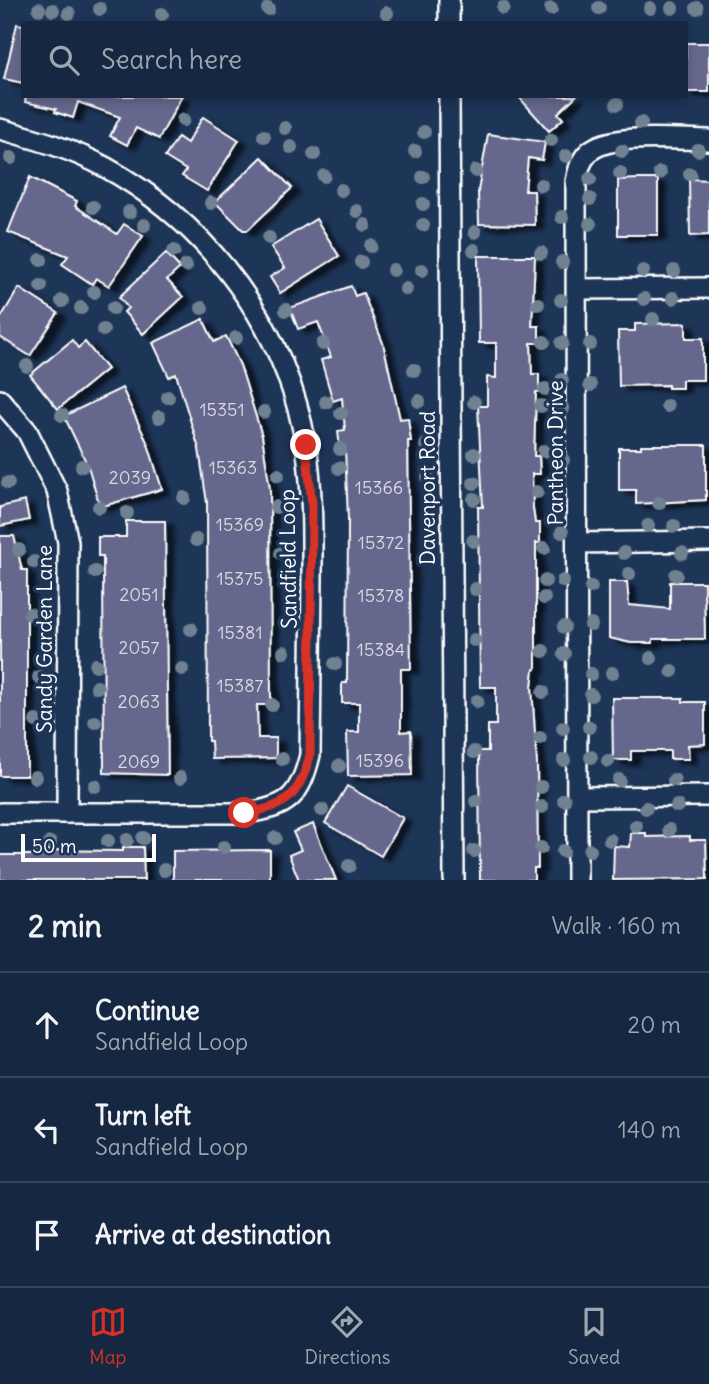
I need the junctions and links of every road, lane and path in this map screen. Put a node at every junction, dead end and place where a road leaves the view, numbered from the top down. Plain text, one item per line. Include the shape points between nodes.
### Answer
1 (449, 0) edge
2 (449, 21) edge
3 (449, 98) edge
4 (0, 129) edge
5 (709, 140) edge
6 (709, 288) edge
7 (577, 289) junction
8 (0, 400) edge
9 (709, 541) edge
10 (577, 543) junction
11 (709, 796) edge
12 (577, 797) junction
13 (0, 813) edge
14 (67, 813) junction
15 (453, 880) edge
16 (577, 880) edge

1 - 2 street
3 - 15 street, Davenport Road
4 - 14 street, Sandfield Loop via 50,143 105,167 167,208 206,246 251,300 289,380 310,480 310,755 302,786 284,802 265,810
5 - 7 street, Pantheon Drive via 611,140 590,150 580,163 576,183
6 - 7 street
7 - 10 street, Pantheon Drive
8 - 14 street, Sandy Garden Lane via 27,431 57,491 68,542
9 - 10 street
10 - 12 street, Pantheon Drive
11 - 12 street
12 - 16 street, Pantheon Drive
13 - 14 street, Sandfield Loop

